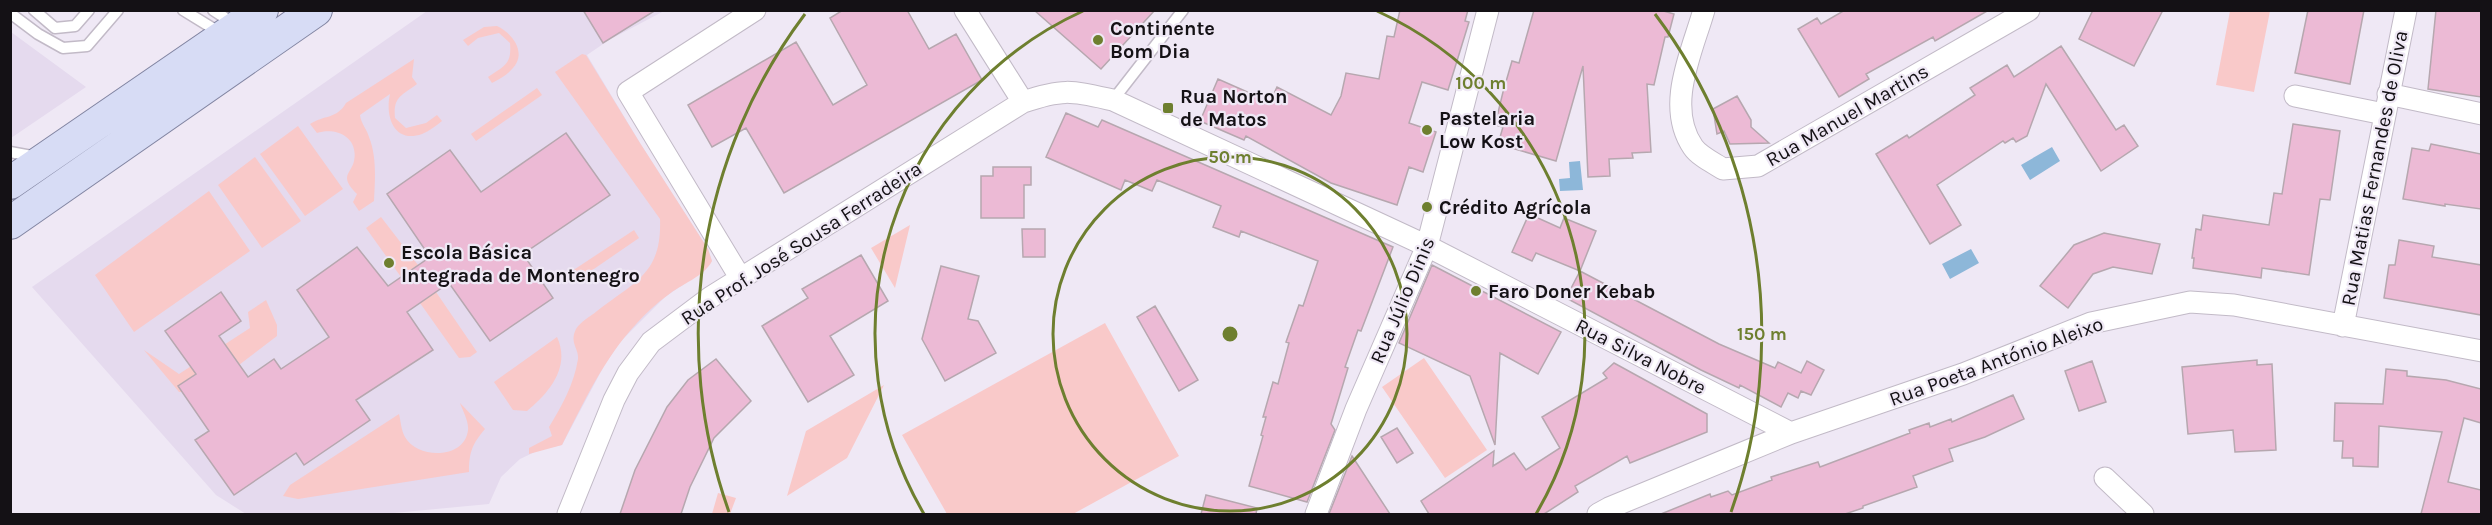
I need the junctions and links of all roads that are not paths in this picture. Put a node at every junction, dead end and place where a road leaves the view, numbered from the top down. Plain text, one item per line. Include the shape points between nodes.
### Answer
1 (34, 10) edge
2 (89, 10) edge
3 (118, 10) edge
4 (183, 10) edge
5 (316, 10) edge
6 (755, 10) edge
7 (965, 10) edge
8 (1183, 10) edge
9 (1488, 10) edge
10 (1704, 10) edge
11 (2029, 10) edge
12 (2406, 10) edge
13 (10, 13) edge
14 (234, 21) edge
15 (2295, 96) dead end
16 (1113, 100) junction
17 (1023, 102) junction
18 (2386, 104) junction
19 (2481, 114) edge
20 (10, 152) edge
21 (46, 158) junction
22 (10, 183) edge
23 (10, 224) edge
24 (1428, 246) junction
25 (741, 279) junction
26 (2343, 326) junction
27 (2481, 351) edge
28 (1791, 433) junction
29 (2105, 478) dead end
30 (568, 514) edge
31 (1316, 514) edge
32 (1598, 514) edge
33 (2143, 514) edge

1 - 2 lane via 55,28 75,26
3 - 13 lane via 87,46 63,48
4 - 14 lane
5 - 23 main road
6 - 25 street via 628,92
7 - 17 street
8 - 16 lane
9 - 24 street, Rua Júlio Dinis
10 - 11 street, Rua Manuel Martins via 1680,90 1683,122 1693,148 1723,169 1758,166
12 - 18 street, Rua Matias Fernandes de Oliva
14 - 21 main road
15 - 18 street
16 - 17 street via 1077,92 1054,92
16 - 24 street
17 - 25 street, Rua Prof. José Sousa Ferradeira
18 - 19 street
18 - 26 street, Rua Matias Fernandes de Oliva
20 - 21 lane
21 - 22 main road
24 - 28 street, Rua Silva Nobre
24 - 31 street, Rua Júlio Dinis via 1356,409
25 - 30 street, Rua Prof. José Sousa Ferradeira via 651,342 628,373
26 - 27 street, Rua Poeta António Aleixo
26 - 28 street, Rua Poeta António Aleixo via 2234,305 2190,302 2091,323 1963,374
28 - 32 street, Rua Poeta António Aleixo
29 - 33 street

